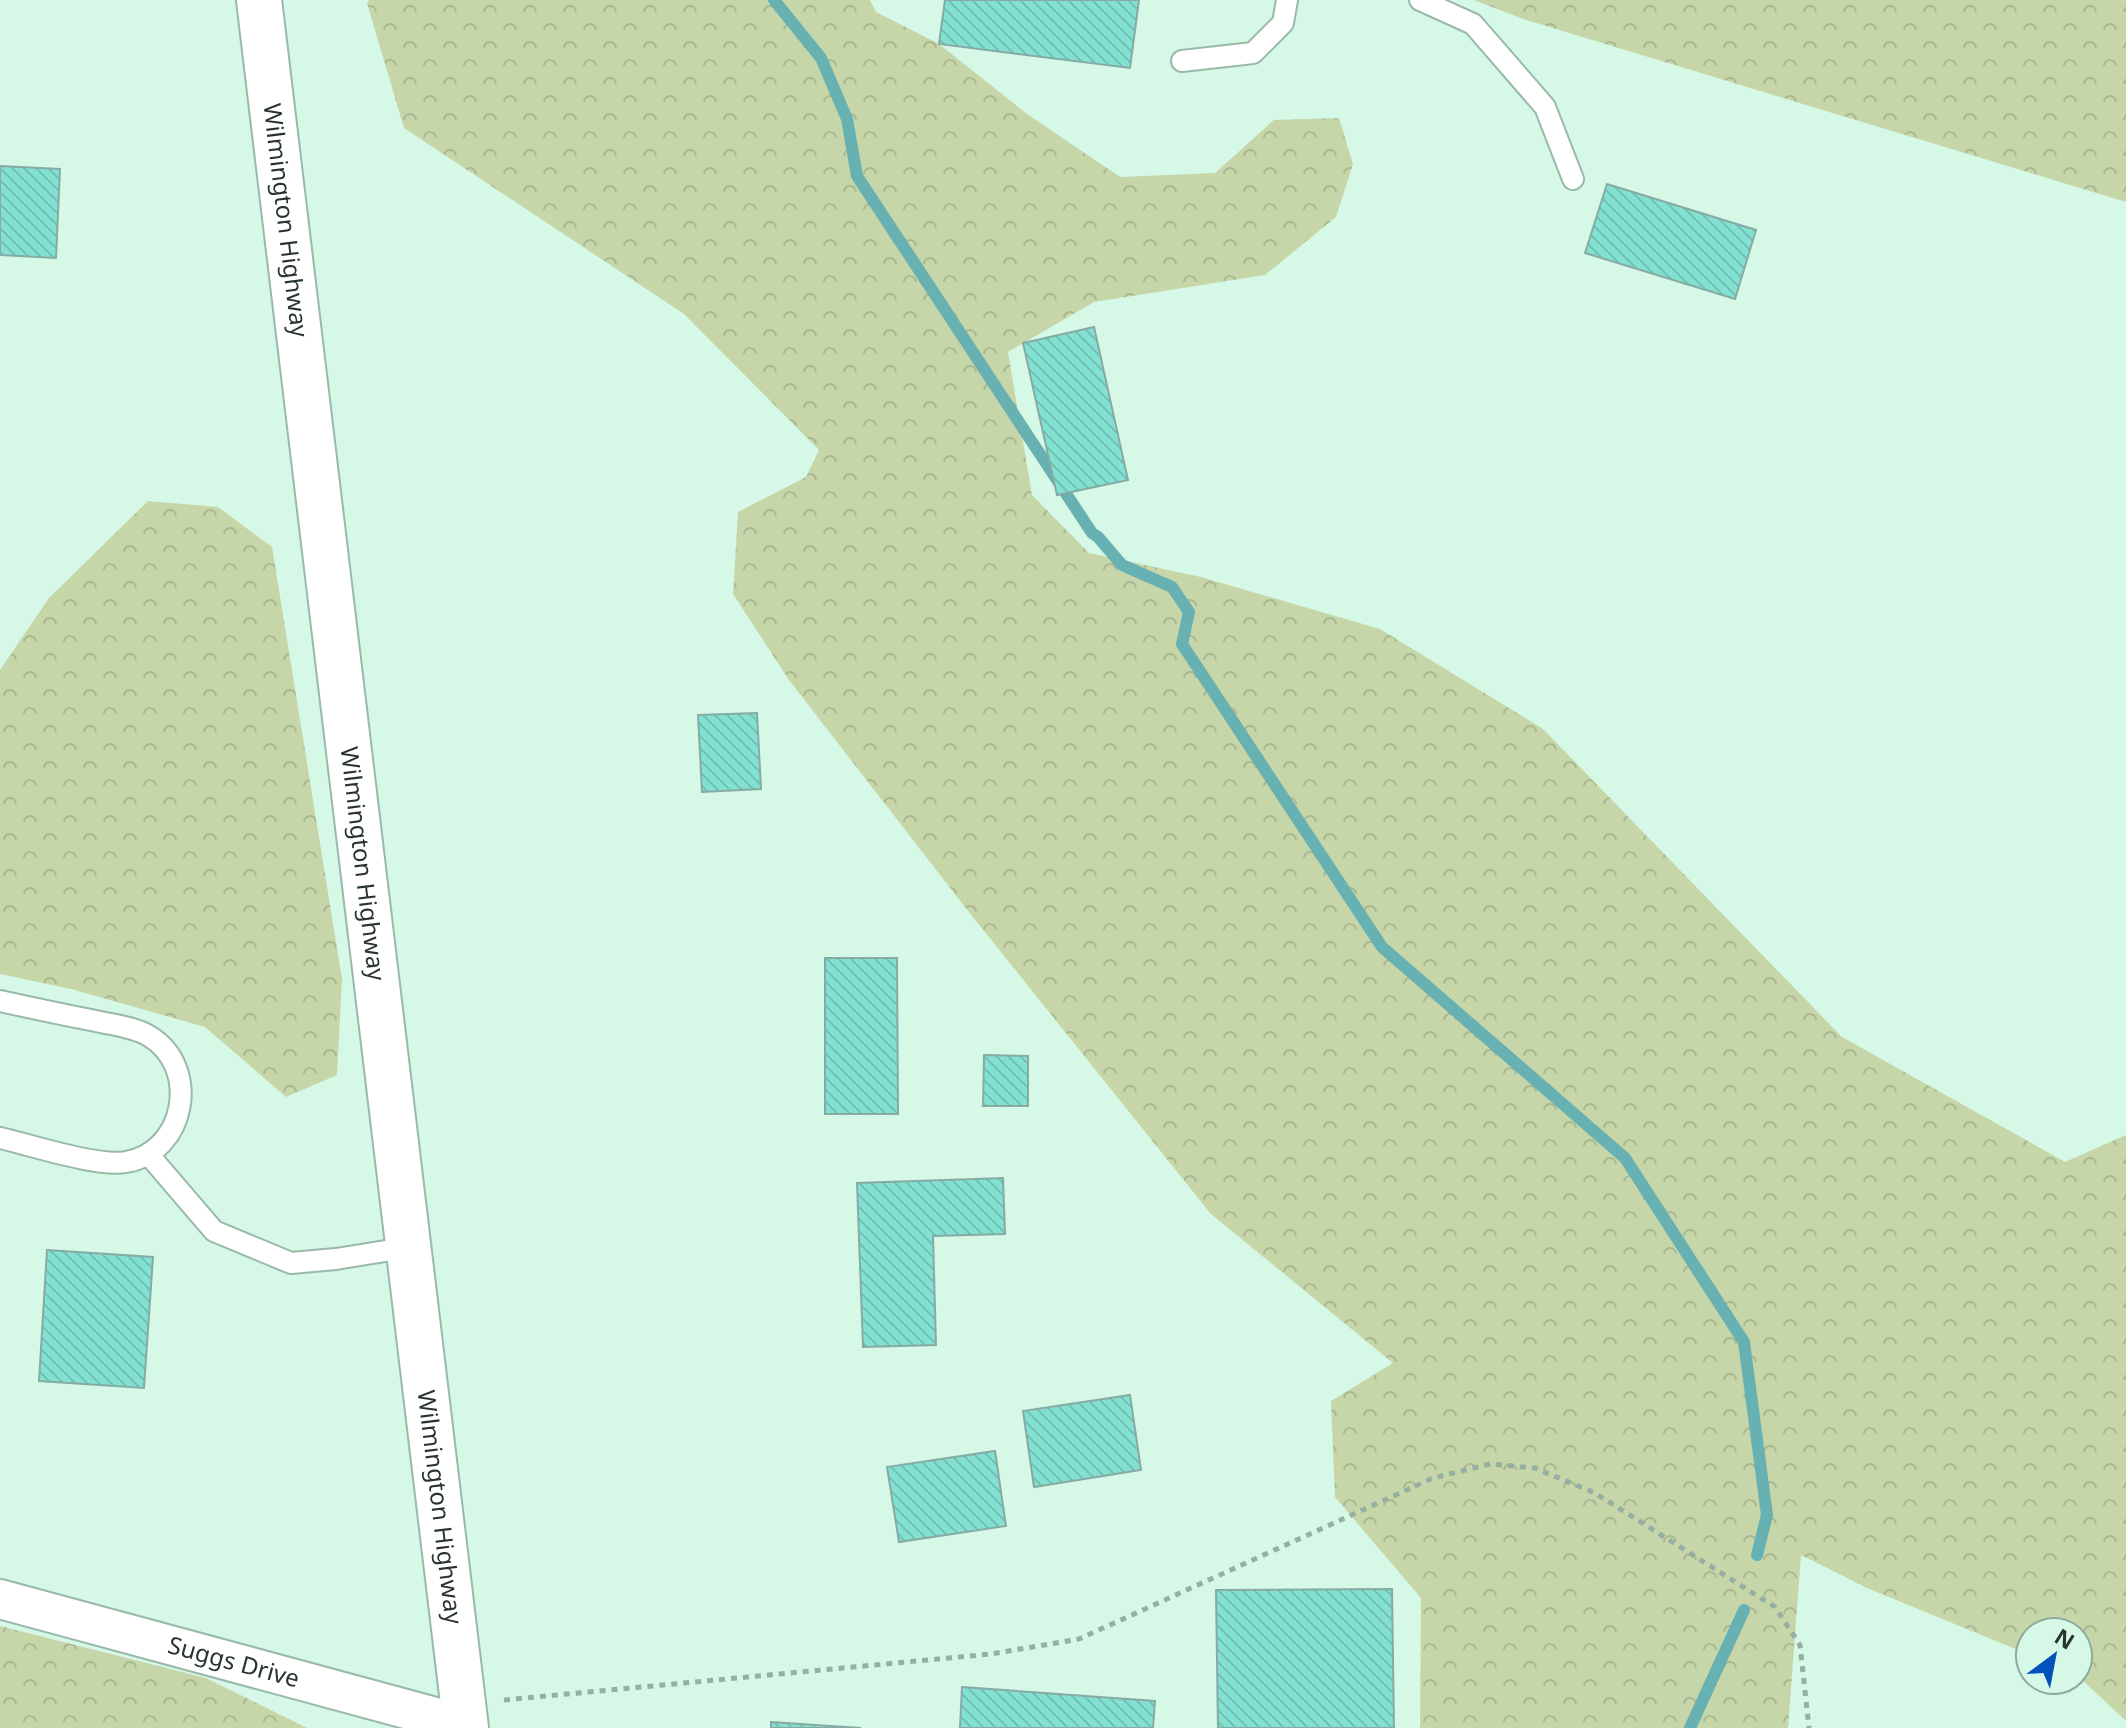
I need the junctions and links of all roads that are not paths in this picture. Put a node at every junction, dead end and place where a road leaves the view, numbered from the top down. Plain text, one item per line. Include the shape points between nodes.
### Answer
1 (259, 0) edge
2 (1287, 0) edge
3 (1420, 0) edge
4 (1182, 61) dead end
5 (1573, 179) dead end
6 (0, 1001) edge
7 (0, 1138) edge
8 (148, 1154) junction
9 (410, 1247) junction
10 (0, 1599) edge
11 (465, 1719) edge

1 - 9 street, Wilmington Highway
2 - 4 lane via 1283,23 1253,53
3 - 5 lane via 1473,24 1545,107
6 - 8 lane via 126,1028 149,1036 167,1051 182,1096 178,1119
7 - 8 lane via 102,1162 126,1162
8 - 9 lane via 214,1231 291,1263
9 - 11 street, Wilmington Highway
10 - 11 street, Suggs Drive

